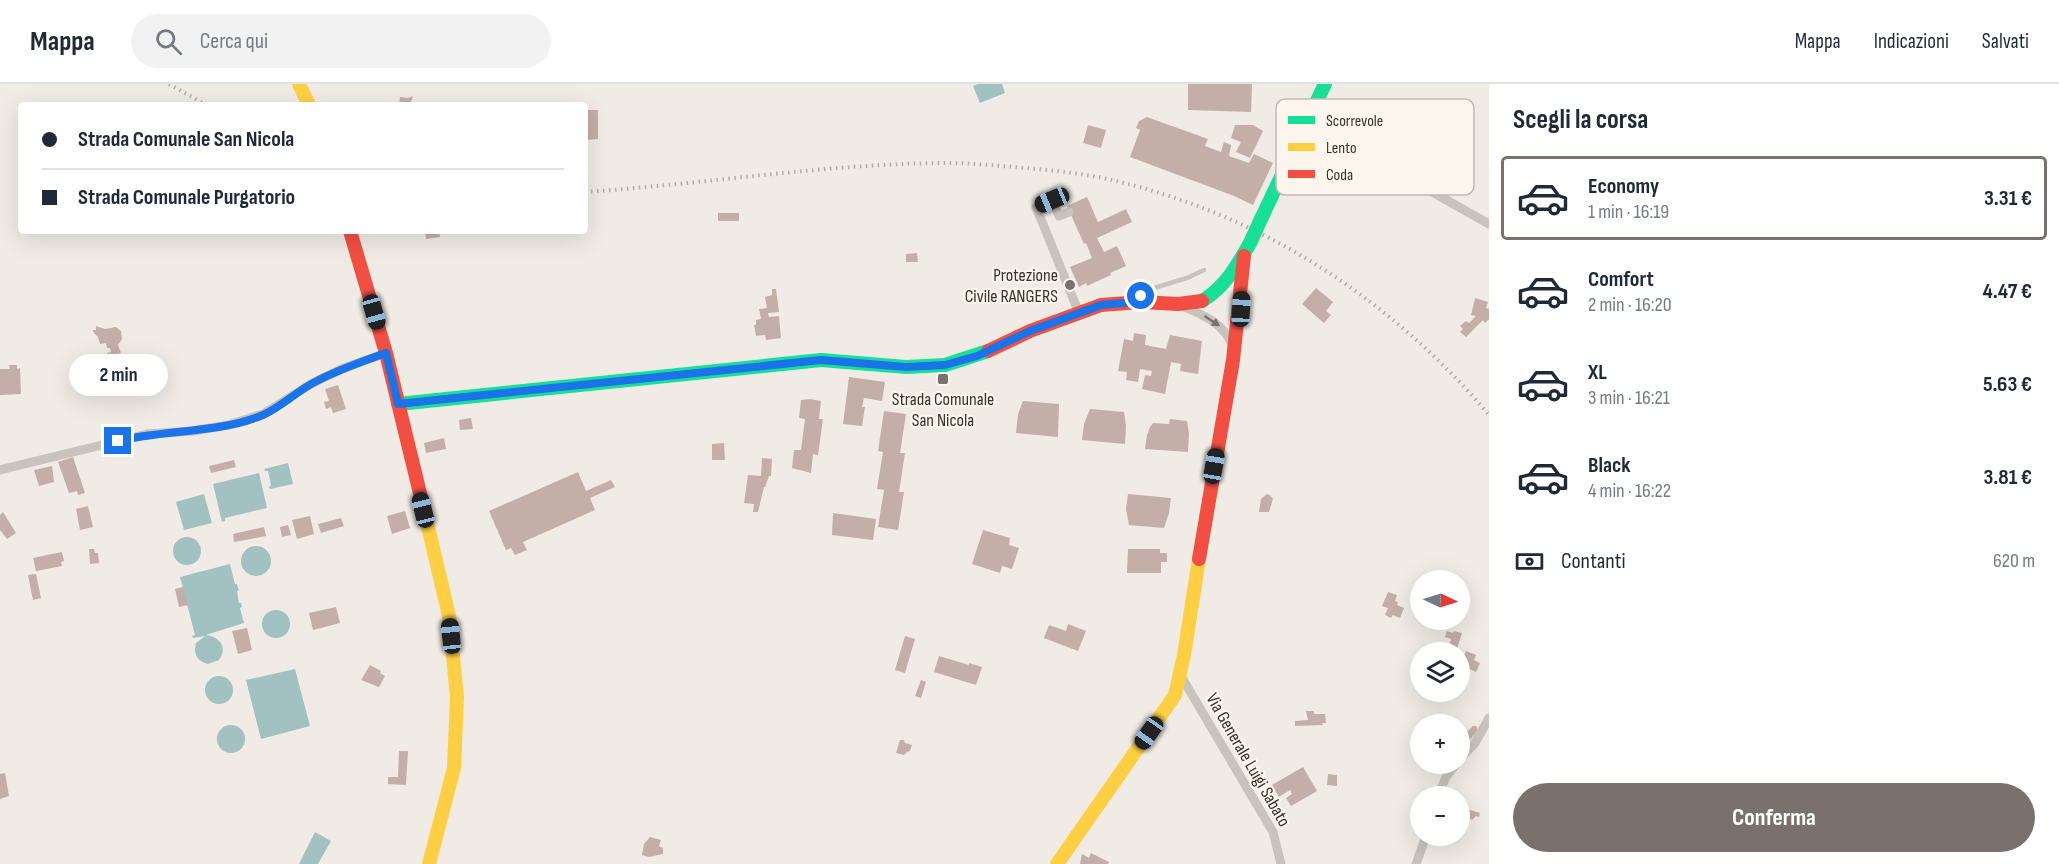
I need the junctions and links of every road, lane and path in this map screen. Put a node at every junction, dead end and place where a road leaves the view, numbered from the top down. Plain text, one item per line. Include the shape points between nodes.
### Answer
1 (299, 84) edge
2 (1325, 84) edge
3 (1318, 99) edge
4 (308, 102) edge
5 (1276, 188) edge
6 (1438, 195) edge
7 (1069, 212) dead end
8 (1489, 224) edge
9 (351, 234) edge
10 (1247, 249) junction
11 (1204, 270) dead end
12 (1224, 284) junction
13 (1242, 297) junction
14 (1135, 302) junction
15 (1178, 304) junction
16 (1079, 313) junction
17 (1234, 351) junction
18 (386, 353) junction
19 (398, 404) junction
20 (0, 470) edge
21 (1180, 676) junction
22 (1489, 718) edge
23 (1470, 748) edge
24 (1422, 846) edge
25 (429, 864) edge
26 (1058, 864) edge
27 (1281, 864) edge
28 (1416, 864) edge

1 - 4 street
2 - 3 street
5 - 10 street, bridge
6 - 8 street
7 - 16 street via 1059,216 1052,200 1036,207
9 - 18 street
10 - 12 street
10 - 13 street
11 - 14 lane via 1144,291
12 - 13 street
12 - 15 street via 1201,301
13 - 17 street
14 - 15 street
14 - 16 street via 1101,305
15 -> 17 street via 1220,325
16 - 19 street via 977,356 945,365 906,367 821,360
17 - 21 street
18 - 19 street
18 - 20 street via 341,369 261,415 194,431 147,434
19 - 25 street via 449,616 458,697 454,768
21 - 26 street via 1175,695
21 - 27 street, Via Generale Luigi Sabato via 1273,832
22 - 23 street
24 - 28 street

